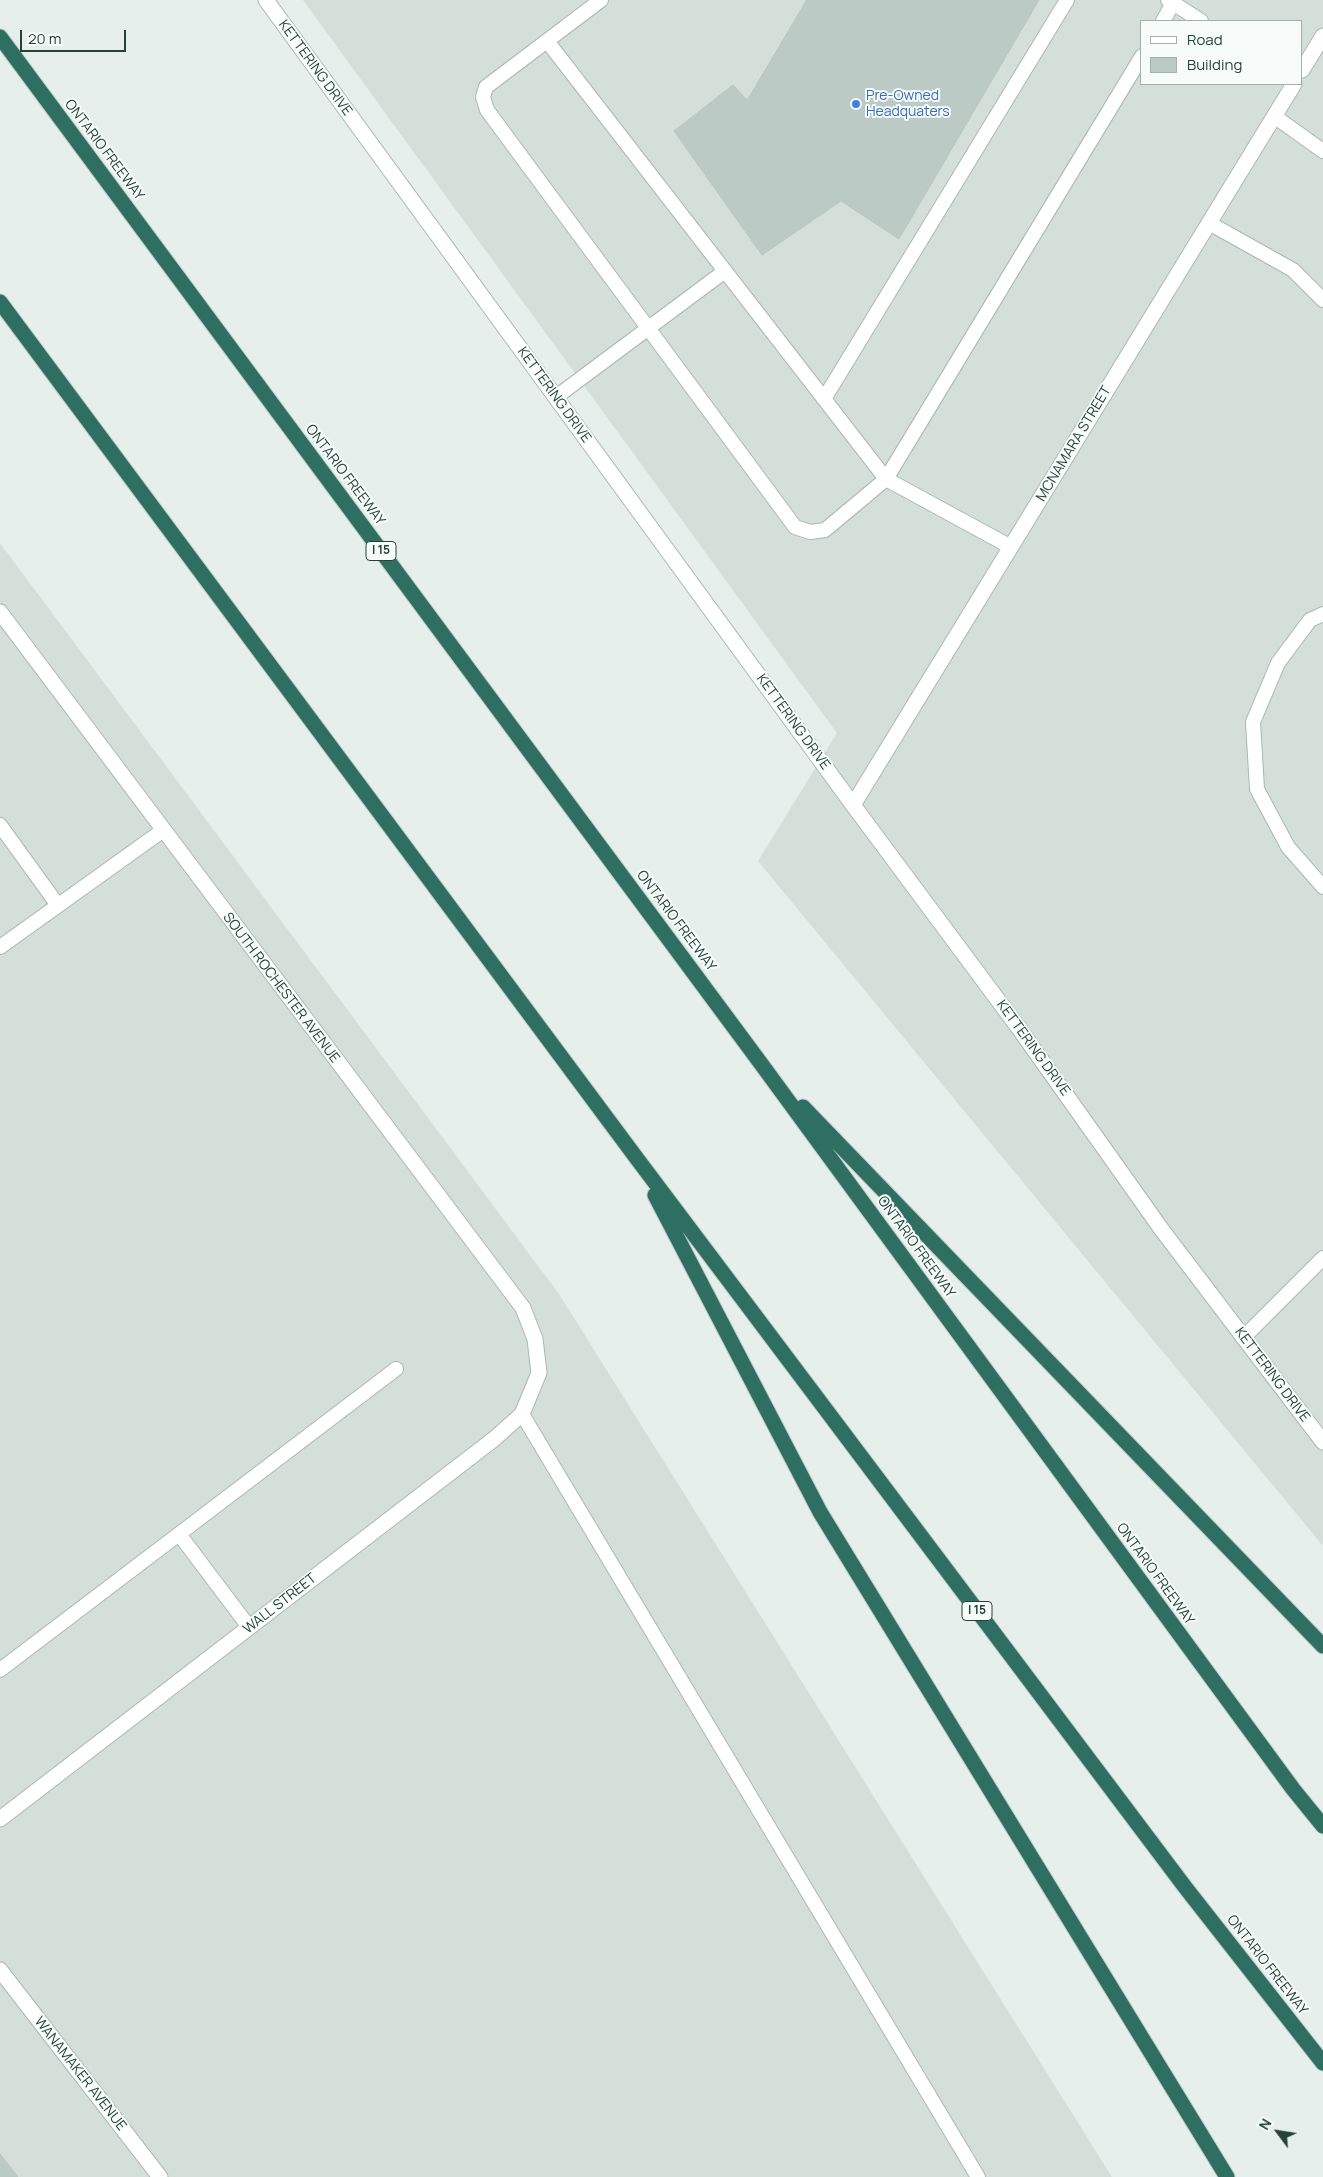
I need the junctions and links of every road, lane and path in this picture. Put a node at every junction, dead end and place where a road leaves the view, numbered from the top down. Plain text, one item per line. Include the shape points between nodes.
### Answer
1 (266, 0) edge
2 (601, 0) edge
3 (1067, 0) edge
4 (1171, 2) edge
5 (1163, 20) edge
6 (1199, 20) edge
7 (1323, 36) edge
8 (0, 37) edge
9 (547, 41) junction
10 (1140, 59) edge
11 (1303, 68) edge
12 (1293, 85) edge
13 (1274, 116) junction
14 (1323, 151) edge
15 (1209, 223) junction
16 (725, 271) junction
17 (1323, 300) edge
18 (0, 302) edge
19 (649, 329) junction
20 (556, 397) junction
21 (824, 398) junction
22 (886, 479) junction
23 (1011, 547) junction
24 (0, 612) edge
25 (1323, 614) edge
26 (853, 805) junction
27 (0, 825) edge
28 (162, 831) junction
29 (1323, 887) edge
30 (57, 904) junction
31 (0, 947) edge
32 (762, 1065) junction
33 (635, 1156) junction
34 (1323, 1258) edge
35 (1243, 1338) junction
36 (396, 1369) dead end
37 (539, 1373) joint
38 (522, 1414) junction
39 (1323, 1442) edge
40 (179, 1534) junction
41 (249, 1627) junction
42 (1323, 1646) edge
43 (0, 1670) edge
44 (0, 1819) edge
45 (1323, 1826) edge
46 (0, 1970) edge
47 (1323, 2063) edge
48 (160, 2177) edge
49 (978, 2177) edge
50 (1227, 2177) edge

1 - 20 street, KETTERING DRIVE
2 - 9 lane
3 - 21 lane
4 - 5 lane
4 - 6 lane
7 - 11 street
8 - 32 highway, ONTARIO FREEWAY / I 15
9 - 16 lane
9 - 19 lane via 486,87 483,97 487,110
10 - 22 lane
12 - 13 street, MCNAMARA STREET
13 - 14 lane
13 - 15 street, MCNAMARA STREET
15 - 17 lane via 1293,270
15 - 23 street, MCNAMARA STREET
16 - 19 lane
16 - 21 lane
18 - 33 highway, ONTARIO FREEWAY / I 15
19 - 20 lane
19 - 22 lane via 794,528 810,532 825,530
20 - 26 street, KETTERING DRIVE
21 - 22 lane
22 - 23 lane
23 - 26 street, MCNAMARA STREET
24 - 28 street, SOUTH ROCHESTER AVENUE
25 - 29 lane via 1310,620 1278,663 1253,722 1257,789 1288,848
26 - 35 street, KETTERING DRIVE via 1018,1026 1162,1230
27 - 30 lane
28 - 30 lane
28 - 37 street, SOUTH ROCHESTER AVENUE via 523,1308 535,1339
30 - 31 lane
32 - 42 highway
32 - 45 highway, ONTARIO FREEWAY / I 15
33 - 47 highway, ONTARIO FREEWAY / I 15 via 1185,1887
33 - 50 highway via 820,1512
34 - 35 lane
35 - 39 street, KETTERING DRIVE
36 - 40 lane
37 - 38 street, WALL STREET
38 - 41 street, WALL STREET
38 - 49 lane
40 - 41 lane
40 - 43 lane
41 - 44 street, WALL STREET
46 - 48 street, WANAMAKER AVENUE

